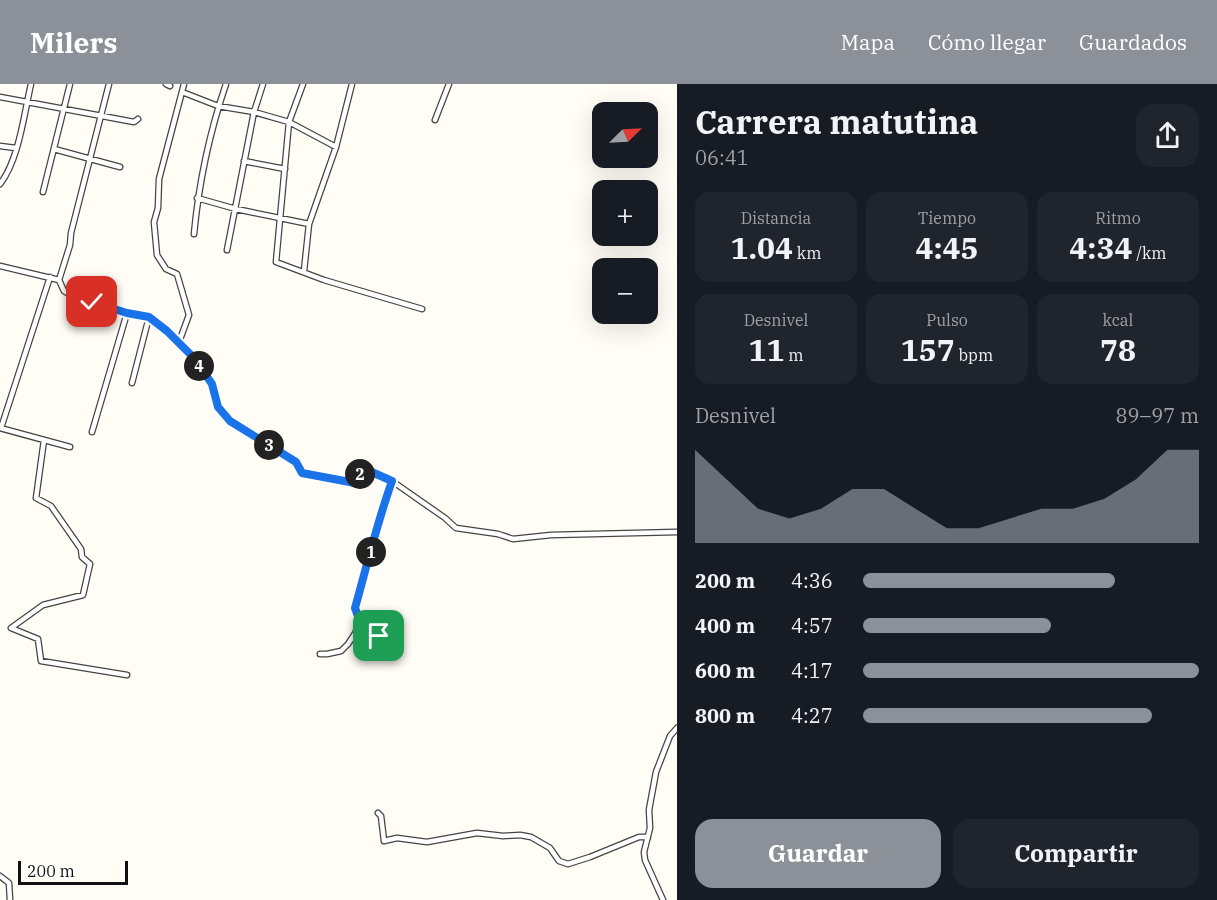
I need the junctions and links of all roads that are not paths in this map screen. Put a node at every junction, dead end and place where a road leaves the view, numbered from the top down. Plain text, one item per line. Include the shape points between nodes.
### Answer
1 (31, 84) edge
2 (70, 84) edge
3 (109, 84) edge
4 (184, 84) edge
5 (225, 84) edge
6 (263, 84) edge
7 (303, 84) edge
8 (352, 84) edge
9 (448, 84) edge
10 (182, 92) junction
11 (0, 97) edge
12 (27, 101) junction
13 (219, 106) junction
14 (65, 110) junction
15 (254, 112) junction
16 (101, 117) junction
17 (138, 119) dead end
18 (435, 120) dead end
19 (289, 122) junction
20 (0, 146) edge
21 (336, 147) junction
22 (16, 148) junction
23 (54, 149) junction
24 (90, 159) junction
25 (244, 161) junction
26 (120, 167) dead end
27 (285, 170) junction
28 (0, 184) edge
29 (43, 192) dead end
30 (197, 198) junction
31 (236, 209) junction
32 (281, 218) junction
33 (309, 224) junction
34 (194, 234) dead end
35 (227, 250) dead end
36 (0, 266) edge
37 (304, 271) junction
38 (50, 277) junction
39 (59, 280) junction
40 (422, 309) dead end
41 (127, 313) junction
42 (149, 317) junction
43 (179, 342) junction
44 (132, 383) dead end
45 (1, 428) edge
46 (92, 432) dead end
47 (44, 440) junction
48 (70, 447) dead end
49 (392, 481) junction
50 (677, 532) edge
51 (358, 616) junction
52 (379, 636) dead end
53 (320, 654) dead end
54 (127, 675) dead end
55 (677, 728) edge
56 (378, 813) dead end
57 (648, 837) junction
58 (0, 876) edge
59 (10, 900) edge
60 (663, 900) edge

1 - 12 street
2 - 14 street
3 - 16 street
4 - 10 street
5 - 13 street
6 - 15 street
7 - 19 street
8 - 21 street
9 - 18 street
10 - 13 street
10 - 43 street via 159,179 154,222 158,255 166,269 177,274 189,315
11 - 12 street
12 - 14 street
12 - 22 street
13 - 15 street
13 - 30 street
14 - 16 street
14 - 23 street
15 - 19 street
15 - 25 street
16 - 17 street via 134,122
16 - 24 street
19 - 21 street
19 - 27 street
20 - 22 street
21 - 33 street
22 - 28 street
23 - 24 street
23 - 29 street
24 - 26 street
24 - 39 street
25 - 27 street
25 - 31 street
27 - 32 street
30 - 31 street
30 - 34 street
31 - 32 street
31 - 35 street
32 - 33 street
32 - 37 street via 276,262
33 - 37 street
36 - 38 street
37 - 40 street
38 - 39 street
38 - 45 street
39 - 41 street via 69,294
41 - 42 street
41 - 46 street
42 - 43 street
42 - 44 street
43 - 49 street via 212,384 218,407 230,421 296,462 302,473 355,483 365,469
45 - 47 street
47 - 48 street
47 - 54 street via 36,498 51,506 90,564 83,595 43,605 11,628 39,639 41,661
49 - 50 street via 456,528 513,539
49 - 51 street via 355,608
51 - 52 street via 381,619
51 - 53 street via 356,632 345,647
55 - 57 street via 656,772
56 - 57 street via 384,841 397,837 427,842 477,833 520,835 550,848 559,861 568,864
57 - 60 street via 645,860
58 - 59 street via 9,883

